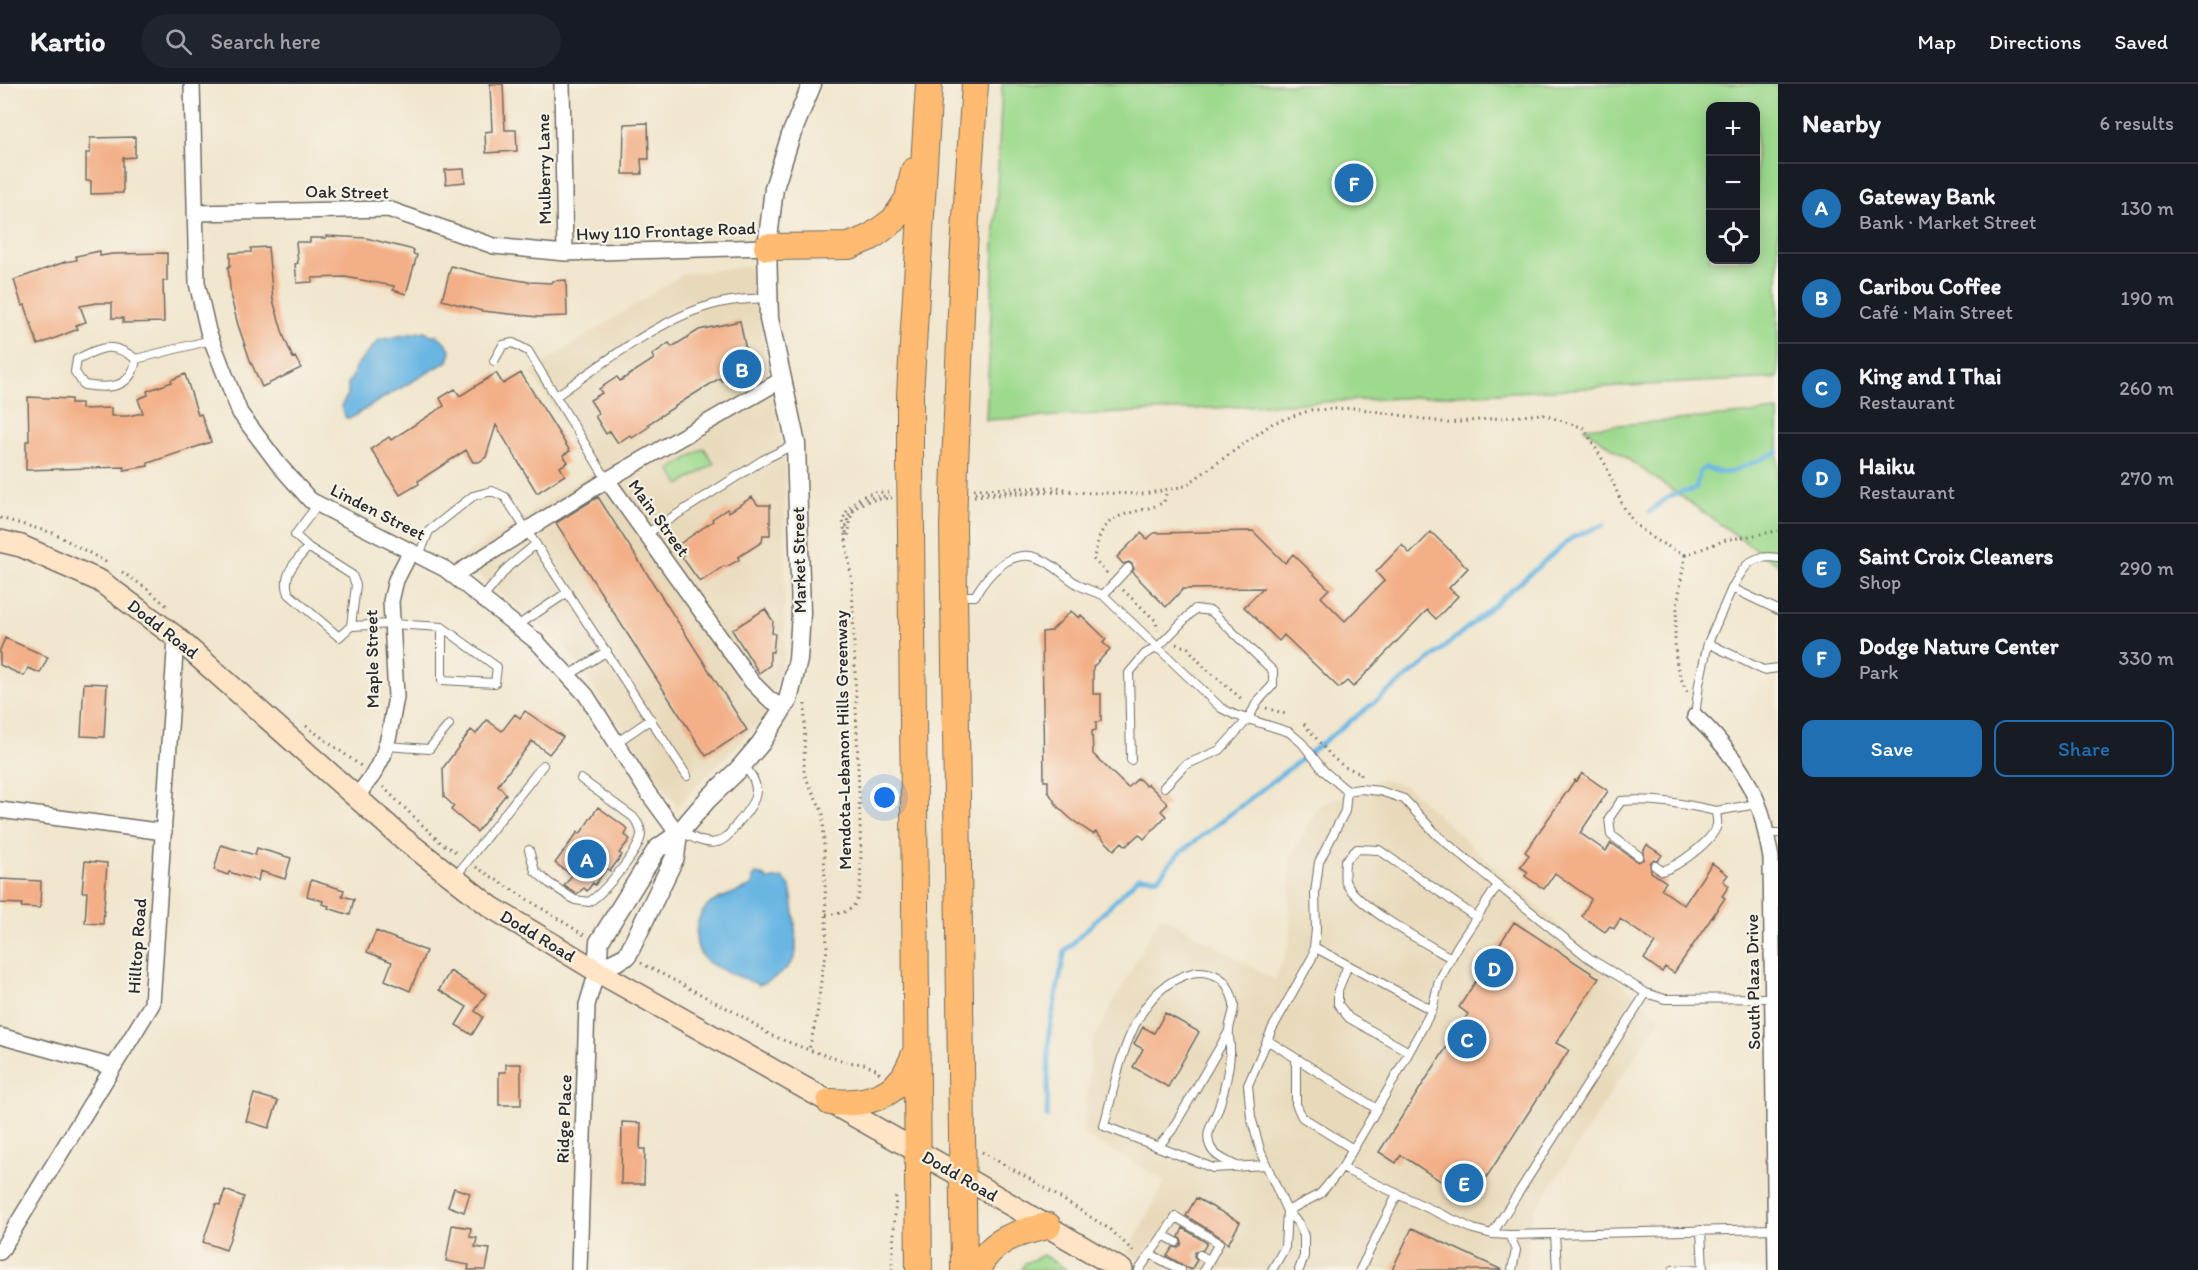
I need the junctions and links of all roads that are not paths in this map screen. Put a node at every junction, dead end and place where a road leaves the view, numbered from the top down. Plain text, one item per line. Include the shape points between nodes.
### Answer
1 (192, 84) edge
2 (562, 84) edge
3 (812, 84) edge
4 (929, 84) edge
5 (975, 84) edge
6 (927, 115) junction
7 (195, 213) junction
8 (767, 247) junction
9 (566, 253) junction
10 (769, 298) junction
11 (211, 340) junction
12 (136, 359) junction
13 (494, 361) dead end
14 (783, 379) junction
15 (556, 396) junction
16 (796, 444) junction
17 (607, 480) junction
18 (318, 504) junction
19 (527, 530) junction
20 (646, 534) junction
21 (0, 541) edge
22 (536, 544) junction
23 (308, 547) junction
24 (415, 553) junction
25 (1778, 558) edge
26 (1128, 568) dead end
27 (453, 576) junction
28 (1732, 588) junction
29 (568, 592) junction
30 (1103, 595) junction
31 (954, 596) junction
32 (482, 598) junction
33 (1778, 610) edge
34 (392, 624) junction
35 (351, 626) junction
36 (517, 626) junction
37 (442, 627) junction
38 (176, 637) junction
39 (1708, 643) junction
40 (1158, 647) junction
41 (607, 651) junction
42 (1778, 668) edge
43 (568, 676) junction
44 (783, 708) junction
45 (1695, 716) joint
46 (651, 718) junction
47 (1249, 718) junction
48 (449, 725) dead end
49 (616, 743) junction
50 (386, 746) junction
51 (1131, 760) dead end
52 (543, 765) dead end
53 (743, 765) junction
54 (687, 776) dead end
55 (581, 779) dead end
56 (1164, 787) dead end
57 (1344, 788) junction
58 (356, 797) junction
59 (1757, 804) junction
60 (0, 810) edge
61 (1716, 811) junction
62 (164, 832) junction
63 (679, 833) junction
64 (1772, 833) edge
65 (529, 850) dead end
66 (1639, 856) dead end
67 (1655, 866) dead end
68 (454, 878) junction
69 (1498, 885) junction
70 (1477, 918) junction
71 (1314, 947) junction
72 (1451, 958) junction
73 (1348, 965) junction
74 (597, 971) junction
75 (1646, 993) junction
76 (1773, 998) junction
77 (1432, 1010) junction
78 (1228, 1033) junction
79 (0, 1036) edge
80 (1267, 1040) junction
81 (916, 1052) junction
82 (1409, 1052) junction
83 (1296, 1059) junction
84 (113, 1067) junction
85 (830, 1102) junction
86 (1377, 1109) junction
87 (1776, 1121) edge
88 (1158, 1147) junction
89 (1353, 1149) junction
90 (917, 1151) junction
91 (1266, 1165) junction
92 (1238, 1167) junction
93 (1342, 1168) junction
94 (963, 1177) junction
95 (1776, 1177) edge
96 (1397, 1195) junction
97 (1287, 1211) junction
98 (1048, 1226) junction
99 (1701, 1230) junction
100 (1776, 1230) edge
101 (1492, 1234) junction
102 (1555, 1234) junction
103 (1163, 1235) junction
104 (1509, 1235) junction
105 (1176, 1242) dead end
106 (0, 1252) edge
107 (1200, 1255) dead end
108 (1148, 1257) junction
109 (1209, 1260) junction
110 (579, 1270) edge
111 (919, 1270) edge
112 (964, 1270) edge
113 (977, 1270) edge
114 (1122, 1270) edge
115 (1139, 1270) edge
116 (1181, 1270) edge
117 (1204, 1270) edge
118 (1272, 1270) edge
119 (1299, 1270) edge
120 (1360, 1270) edge
121 (1512, 1270) edge
122 (1557, 1270) edge
123 (1673, 1270) edge
124 (1776, 1270) edge

1 - 7 street, Linden Street
2 - 9 street, Mulberry Lane
3 - 8 street, Market Street via 774,188
4 - 6 highway
5 - 31 highway, bridge via 963,262
6 - 8 highway via 908,199 894,220 871,237 849,246
6 - 81 highway, bridge via 910,394
7 - 9 street, Oak Street via 388,209 494,246
7 - 11 street, Linden Street via 197,283
8 - 9 street, Hwy 110 Frontage Road
8 - 10 street, Market Street
10 - 14 street, Market Street
10 - 15 lane via 735,300 668,322
11 - 12 lane
11 - 18 street, Linden Street via 240,413 279,465
12 - 12 lane via 125,351 103,346 77,359 75,372 84,385 105,388 125,382 135,370
13 - 15 lane via 503,345 513,343 528,351
14 - 16 street, Market Street
14 - 17 street, Main Street
15 - 17 lane
16 - 20 lane via 763,460
16 - 44 street, Market Street via 801,613 798,660
17 - 19 street
17 - 20 street, Main Street
18 - 23 lane via 295,534
18 - 24 street, Linden Street
19 - 22 lane
19 - 24 lane via 505,497 492,491 473,496 429,531
19 - 27 street
20 - 44 street, Main Street via 753,682
21 - 38 main road, Dodd Road via 21,546 100,581
22 - 29 lane
22 - 32 lane via 508,567
23 - 35 lane via 352,575 356,585
23 - 35 lane via 286,577 289,594 339,637
24 - 27 street, Linden Street
24 - 34 street, Maple Street via 396,580 391,601
25 - 28 lane via 1761,556 1746,564
26 - 30 lane
27 - 32 street, Linden Street
28 - 33 lane
28 - 39 lane
29 - 36 lane
29 - 41 lane
30 - 31 lane via 1078,585 1037,557 1025,556 998,566 985,578 975,596
30 - 40 lane
31 - 94 highway
32 - 36 street, Linden Street
34 - 35 lane
34 - 37 lane
34 - 50 street, Maple Street via 396,697
36 - 43 street, Linden Street
37 - 37 lane via 496,666 495,682 442,680
38 - 58 main road, Dodd Road
38 - 62 street, Hilltop Road
39 - 42 lane via 1763,670
39 - 45 lane
40 - 47 lane via 1221,708
40 - 47 lane via 1195,609 1211,611 1273,671 1273,685
40 - 51 lane via 1145,654 1129,673
41 - 43 lane
41 - 46 lane
43 - 49 street, Linden Street via 586,695
44 - 53 street, Market Street
45 - 59 street, South Plaza Drive via 1714,732 1740,768
46 - 49 lane
46 - 54 lane
47 - 56 lane via 1220,750 1185,765
47 - 57 lane via 1289,732
48 - 50 lane via 429,749
49 - 63 street, Linden Street
50 - 58 street, Maple Street via 373,775
52 - 68 lane
53 - 63 street, Market Street
53 - 63 lane via 754,777 754,798 725,839 704,842
55 - 65 lane via 633,817 641,836 637,847 600,895 589,903 575,900 535,871
57 - 69 lane via 1380,791 1404,799 1438,836
57 - 71 lane via 1345,811 1318,862
58 - 68 main road, Dodd Road
59 - 61 lane
59 - 64 street, South Plaza Drive
60 - 62 street
61 - 66 lane via 1677,802 1621,801 1609,818 1611,835
61 - 67 lane via 1717,826 1708,839 1673,868 1662,871
62 - 84 street, Hilltop Road via 152,1004
63 - 74 street, Market Street via 657,849 599,942
63 - 74 street via 675,857 627,956
64 - 76 street, South Plaza Drive
68 - 74 main road, Dodd Road via 491,907
69 - 70 lane
69 - 75 lane via 1588,958
70 - 72 lane
70 - 72 lane via 1379,850 1357,849 1345,861 1344,881 1354,895
71 - 73 lane
71 - 80 lane via 1313,956
72 - 77 lane via 1438,981
73 - 77 lane
73 - 82 lane via 1338,990 1338,1004 1349,1018
74 - 85 main road, Dodd Road
74 - 110 street, Ridge Place via 586,1005
75 - 76 lane via 1665,999
75 - 101 lane
76 - 87 street, South Plaza Drive
77 - 82 lane
78 - 88 lane via 1172,1130
78 - 88 lane via 1234,1004 1225,982 1209,973 1174,978 1144,1009 1126,1043 1104,1126
78 - 92 lane via 1230,1052 1219,1108 1208,1138 1219,1157
79 - 84 street
80 - 83 lane
80 - 91 lane via 1248,1085 1251,1117
81 - 85 highway via 903,1078 877,1098
81 - 90 highway
82 - 86 lane
83 - 86 lane
83 - 89 lane via 1296,1104 1302,1117
84 - 106 street, Hilltop Road
85 - 90 main road, Dodd Road
86 - 89 lane
87 - 95 street, South Plaza Drive
88 - 92 lane via 1213,1168
89 - 93 lane
90 - 94 main road, Dodd Road
90 - 111 highway
91 - 92 lane
91 - 97 lane
93 - 96 lane
93 - 97 lane via 1320,1194
94 - 98 main road, Dodd Road
94 - 112 highway
95 - 100 street, South Plaza Drive
96 - 101 lane
96 - 120 lane
97 - 118 lane via 1285,1247
97 - 119 lane via 1304,1236
98 - 113 highway via 1001,1241 990,1249
98 - 114 main road, Dodd Road
99 - 100 lane
99 - 102 lane
99 - 123 lane via 1703,1269
100 - 124 street, South Plaza Drive
101 - 104 lane
102 - 104 lane
102 - 122 lane
103 - 105 lane
103 - 108 lane
103 - 109 lane via 1176,1217 1219,1243
104 - 121 lane via 1516,1250
107 - 109 lane
108 - 115 lane
108 - 116 lane
109 - 117 lane

